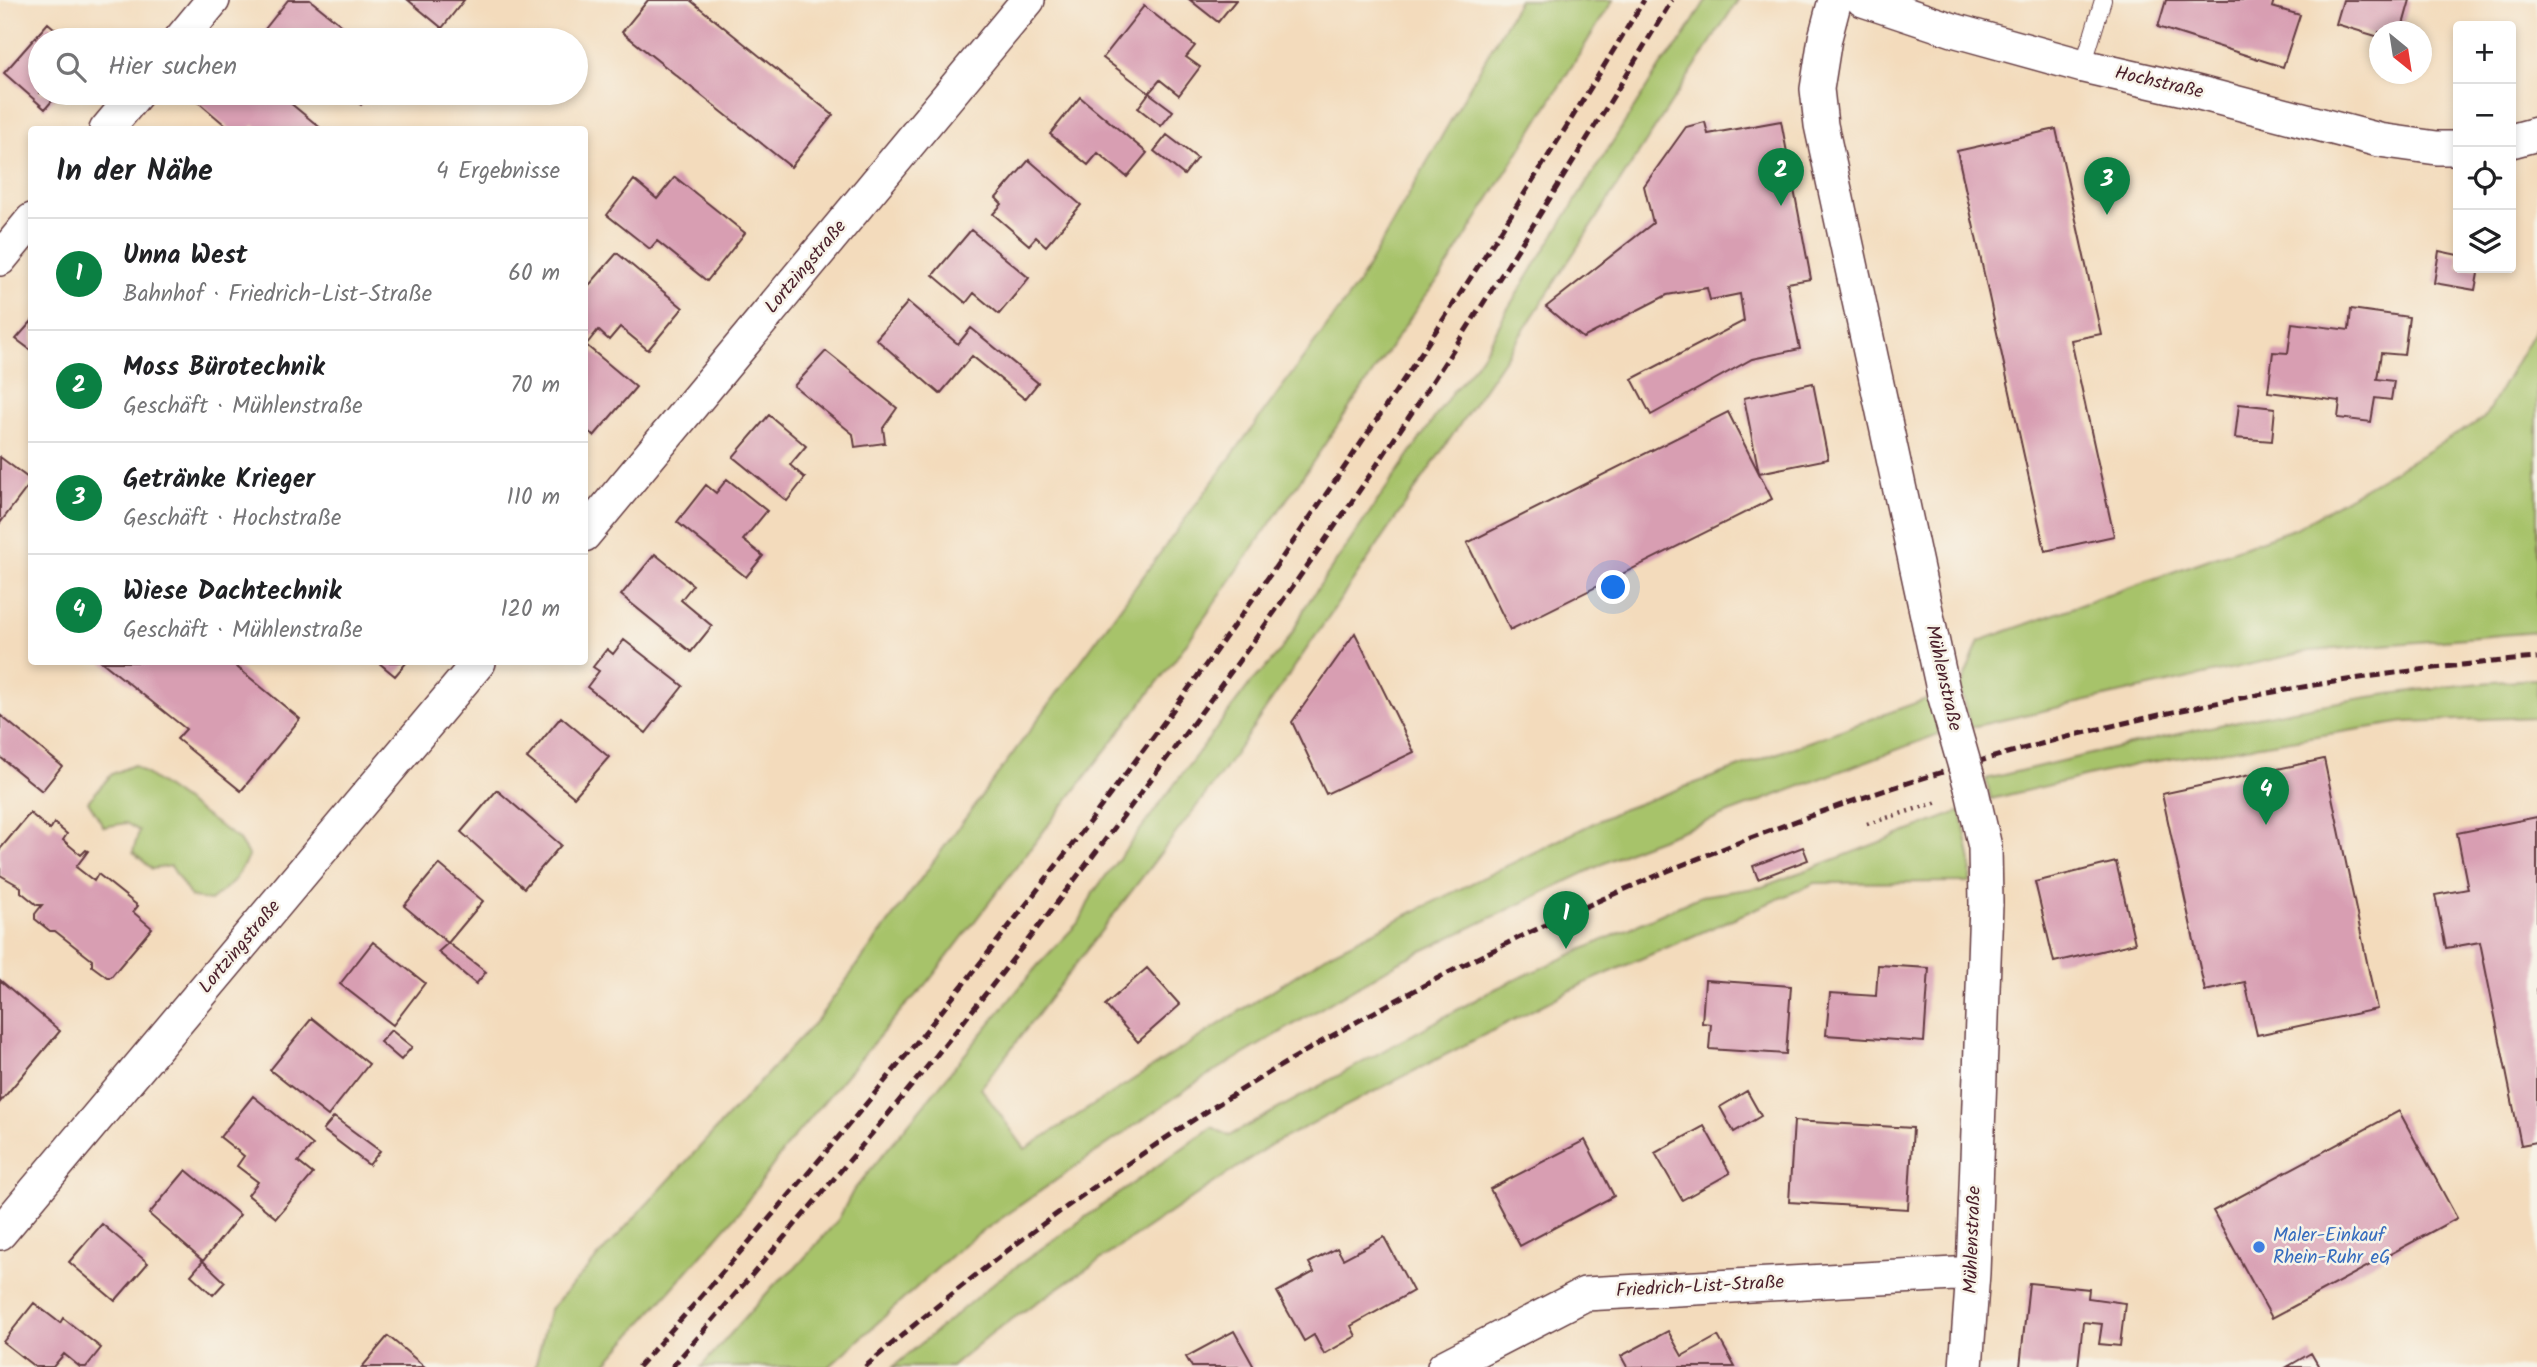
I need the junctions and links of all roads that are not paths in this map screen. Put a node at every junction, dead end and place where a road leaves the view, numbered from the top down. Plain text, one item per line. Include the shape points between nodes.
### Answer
1 (213, 0) edge
2 (1028, 0) edge
3 (1835, 0) edge
4 (1863, 0) edge
5 (2103, 0) edge
6 (190, 28) edge
7 (2083, 66) junction
8 (127, 105) edge
9 (110, 126) edge
10 (2537, 134) edge
11 (2516, 140) edge
12 (2453, 148) edge
13 (28, 225) edge
14 (0, 259) edge
15 (588, 530) edge
16 (476, 665) edge
17 (0, 1233) edge
18 (1973, 1273) junction
19 (1444, 1367) edge
20 (1966, 1367) edge

1 - 6 street
2 - 15 street, Lortzingstraße
3 - 18 street, Mühlenstraße, bridge via 1817,89 1821,125 1944,694 1984,847
4 - 7 street, Hochstraße
5 - 7 lane
7 - 12 street, Hochstraße via 2379,140
8 - 9 street
10 - 11 street
13 - 14 street
16 - 17 street, Lortzingstraße
18 - 19 street, Friedrich-List-Straße via 1585,1294
18 - 20 street, Mühlenstraße

